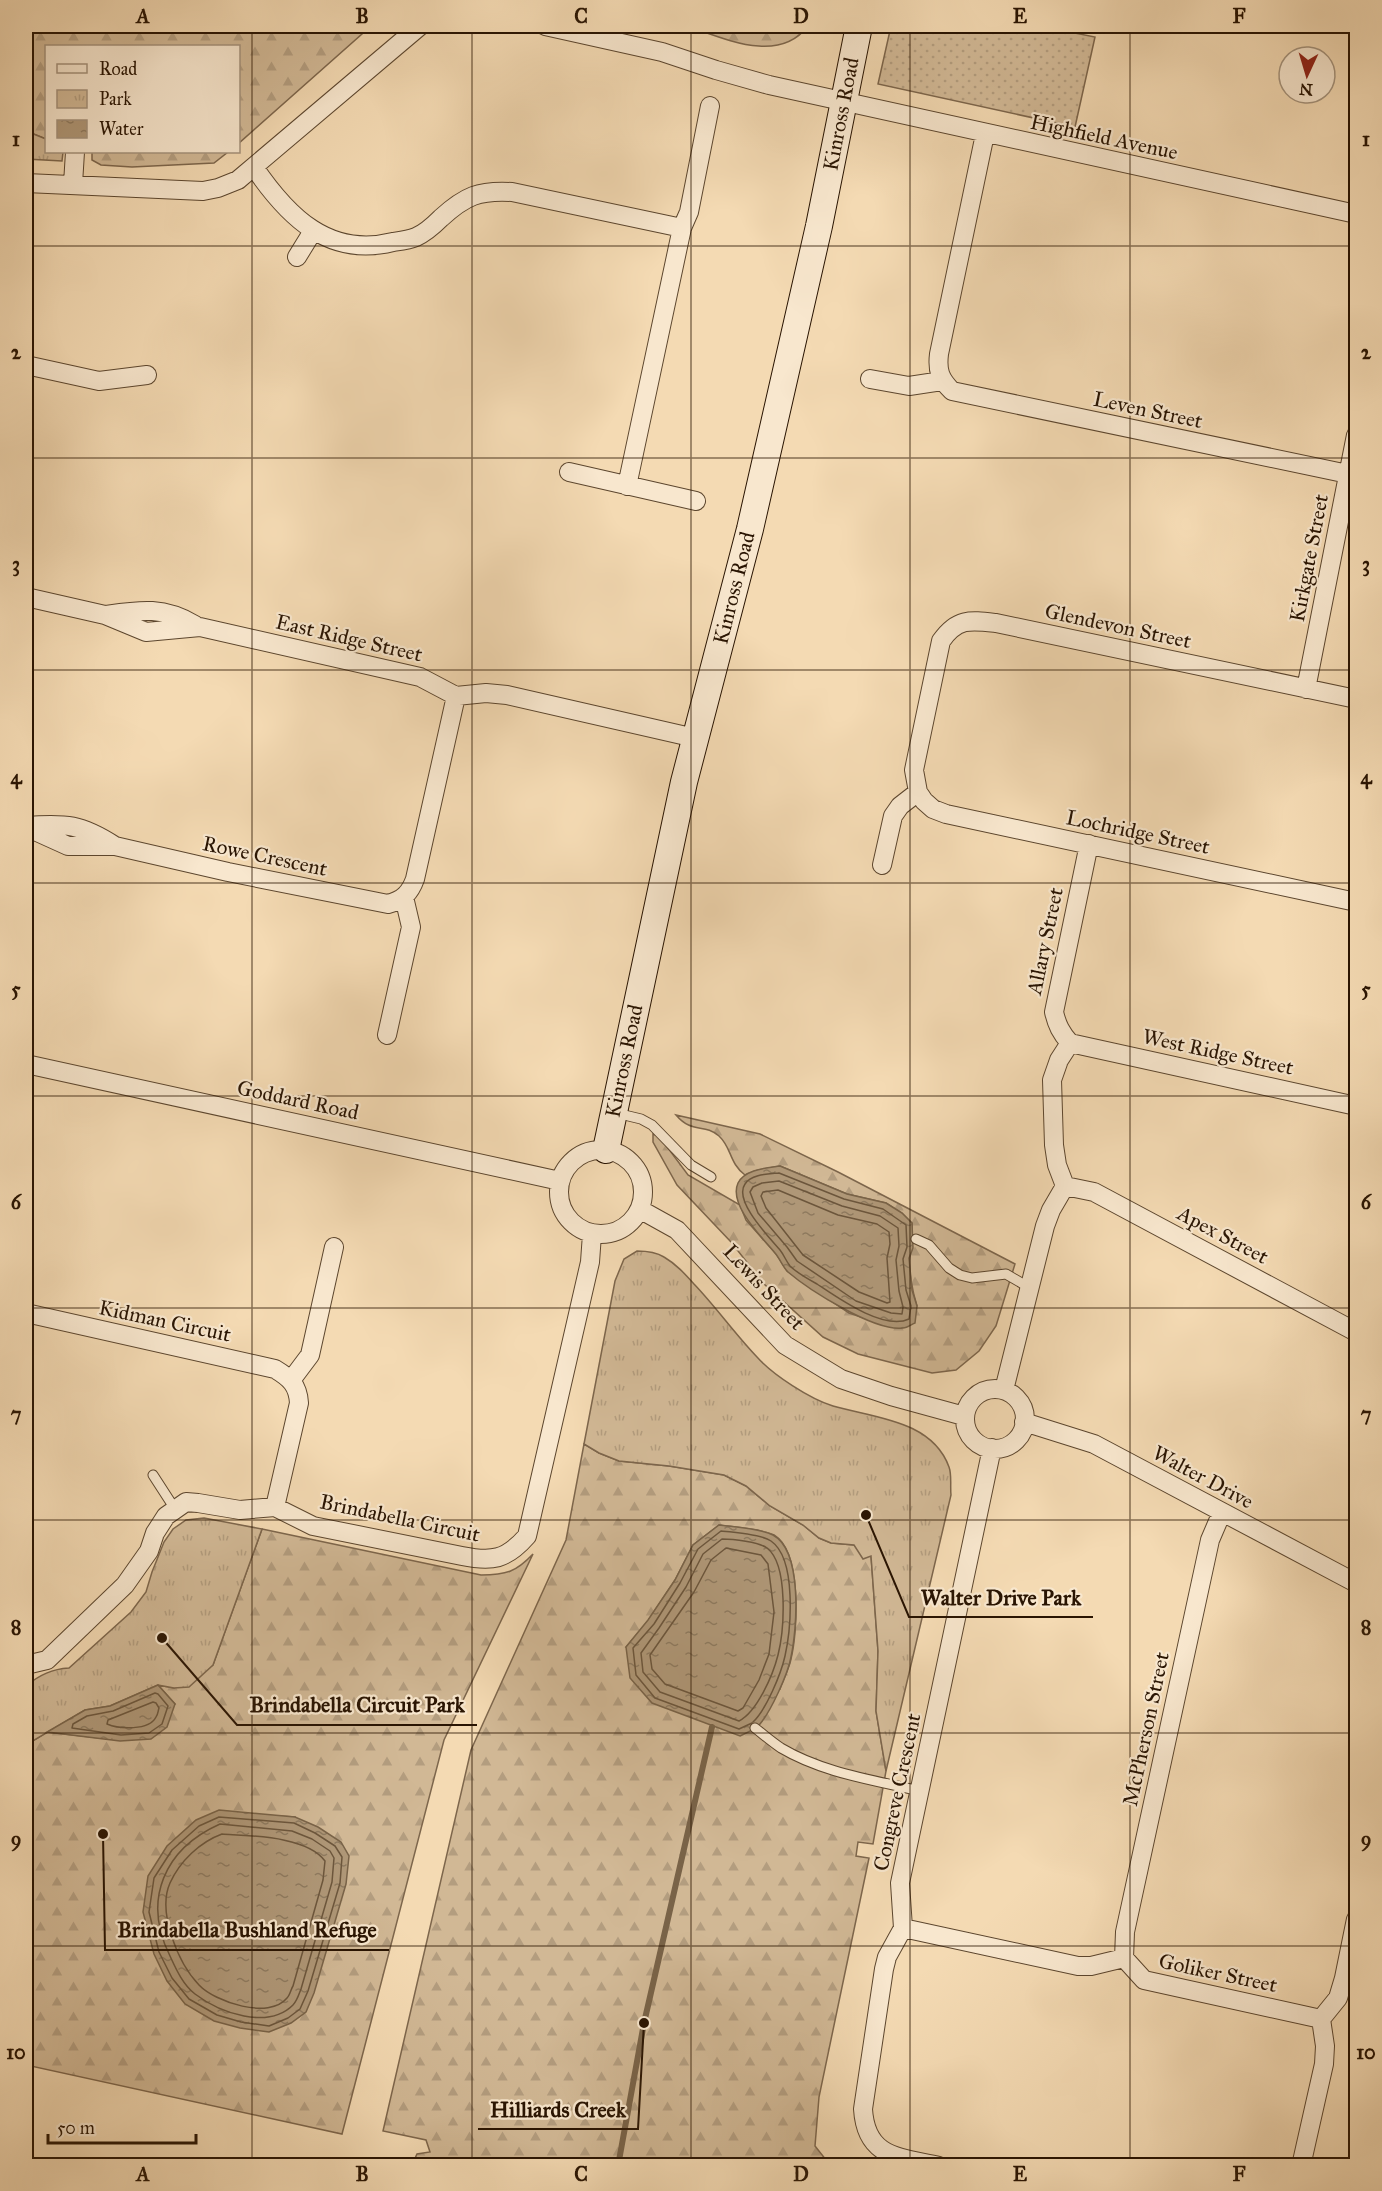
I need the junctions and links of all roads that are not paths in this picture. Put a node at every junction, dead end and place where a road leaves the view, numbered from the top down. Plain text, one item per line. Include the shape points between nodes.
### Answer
1 (420, 26) edge
2 (545, 26) edge
3 (859, 26) edge
4 (842, 102) junction
5 (710, 106) dead end
6 (985, 134) junction
7 (75, 153) edge
8 (254, 167) junction
9 (26, 183) edge
10 (73, 184) junction
11 (1356, 214) edge
12 (681, 228) junction
13 (313, 231) junction
14 (297, 257) dead end
15 (26, 365) edge
16 (147, 375) dead end
17 (870, 379) dead end
18 (942, 381) junction
19 (1356, 435) edge
20 (569, 472) dead end
21 (1348, 474) junction
22 (627, 486) junction
23 (696, 501) dead end
24 (26, 597) edge
25 (1306, 689) junction
26 (456, 696) junction
27 (1356, 699) edge
28 (695, 738) junction
29 (918, 792) junction
30 (26, 827) edge
31 (1089, 844) junction
32 (882, 865) dead end
33 (404, 897) junction
34 (1356, 902) edge
35 (387, 1035) dead end
36 (1070, 1043) junction
37 (26, 1064) edge
38 (1356, 1106) edge
39 (614, 1112) junction
40 (606, 1150) junction
41 (711, 1177) dead end
42 (560, 1181) junction
43 (1065, 1186) junction
44 (641, 1210) junction
45 (592, 1234) junction
46 (916, 1239) dead end
47 (334, 1246) dead end
48 (1030, 1288) junction
49 (26, 1313) edge
50 (1356, 1332) edge
51 (292, 1379) junction
52 (1004, 1390) junction
53 (964, 1416) junction
54 (1024, 1422) junction
55 (992, 1448) junction
56 (153, 1475) dead end
57 (275, 1507) junction
58 (175, 1509) junction
59 (1221, 1512) junction
60 (1356, 1583) edge
61 (26, 1665) edge
62 (755, 1728) dead end
63 (920, 1791) junction
64 (1356, 1919) edge
65 (903, 1928) junction
66 (1124, 1958) junction
67 (1321, 2019) junction
68 (939, 2166) edge
69 (1302, 2166) edge

1 - 8 street
2 - 4 street, Highfield Avenue via 662,52 726,74
3 - 4 street, Kinross Road
4 - 6 street, Highfield Avenue
4 - 28 street, Kinross Road via 819,226 762,479
5 - 12 street via 689,212
6 - 11 street, Highfield Avenue
6 - 18 street via 939,354
7 - 10 street
8 - 10 street via 238,180 203,191
8 - 13 street via 293,214
9 - 10 street
12 - 13 street via 494,191 460,201 416,237 376,246 328,240
12 - 22 street
13 - 14 street
15 - 16 street via 99,381
17 - 18 street via 909,386
18 - 21 street, Leven Street via 952,391 972,396
19 - 21 street, Kirkgate Street
20 - 22 street
21 - 25 street, Kirkgate Street
22 - 23 street
24 - 26 street, East Ridge Street via 105,615 146,632 200,627 420,677
25 - 27 street, Glendevon Street
25 - 29 street, Glendevon Street via 976,621 958,623 941,641 914,770
26 - 28 street via 507,695
26 - 33 street via 416,879
28 - 39 street, Kinross Road
29 - 31 street, Lochridge Street via 933,808 946,814
29 - 32 street via 893,816
30 - 33 street, Rowe Crescent via 68,846 115,846 380,904
31 - 34 street, Lochridge Street
31 - 36 street, Allary Street via 1054,1012 1061,1034
33 - 35 street via 411,927
36 - 38 street, West Ridge Street
36 - 43 street via 1052,1080 1054,1145
37 - 42 street, Goddard Road
39 - 40 street, Kinross Road
39 - 41 lane via 652,1125 691,1165
40 - 42 street via 578,1157
40 - 44 street via 620,1154 639,1171 644,1197
42 - 45 street via 562,1208 569,1220
43 - 48 street via 1045,1226
43 - 50 street, Apex Street via 1094,1192
44 - 45 street via 621,1230
44 - 53 street, Lewis Street via 677,1230 785,1345 841,1379
45 - 57 street, Brindabella Circuit via 590,1262 527,1536 519,1546 502,1556 482,1560 313,1526
46 - 48 lane via 929,1245 960,1275 972,1278 1006,1274
47 - 51 street via 312,1348
48 - 52 street
49 - 51 street, Kidman Circuit via 275,1369
51 - 57 street via 299,1403
52 - 53 street via 980,1392 972,1398
52 - 54 street via 1021,1404
53 - 55 street via 973,1440
54 - 55 street via 1016,1440 1008,1446
54 - 59 street, Walter Drive via 1094,1444
55 - 63 street, Congreve Crescent
56 - 58 lane
57 - 58 street via 240,1510 186,1502
58 - 61 street via 166,1516 149,1551 125,1585 47,1660
59 - 60 street, Walter Drive
59 - 66 street, McPherson Street via 1210,1540 1125,1932
62 - 63 lane via 782,1748 819,1765
63 - 65 street, Congreve Crescent via 900,1884
64 - 67 street via 1338,1998
65 - 66 street via 1078,1966
65 - 68 street via 884,1969 862,2109 864,2124 879,2149
66 - 67 street, Goliker Street via 1144,1980
67 - 69 street via 1324,2064

